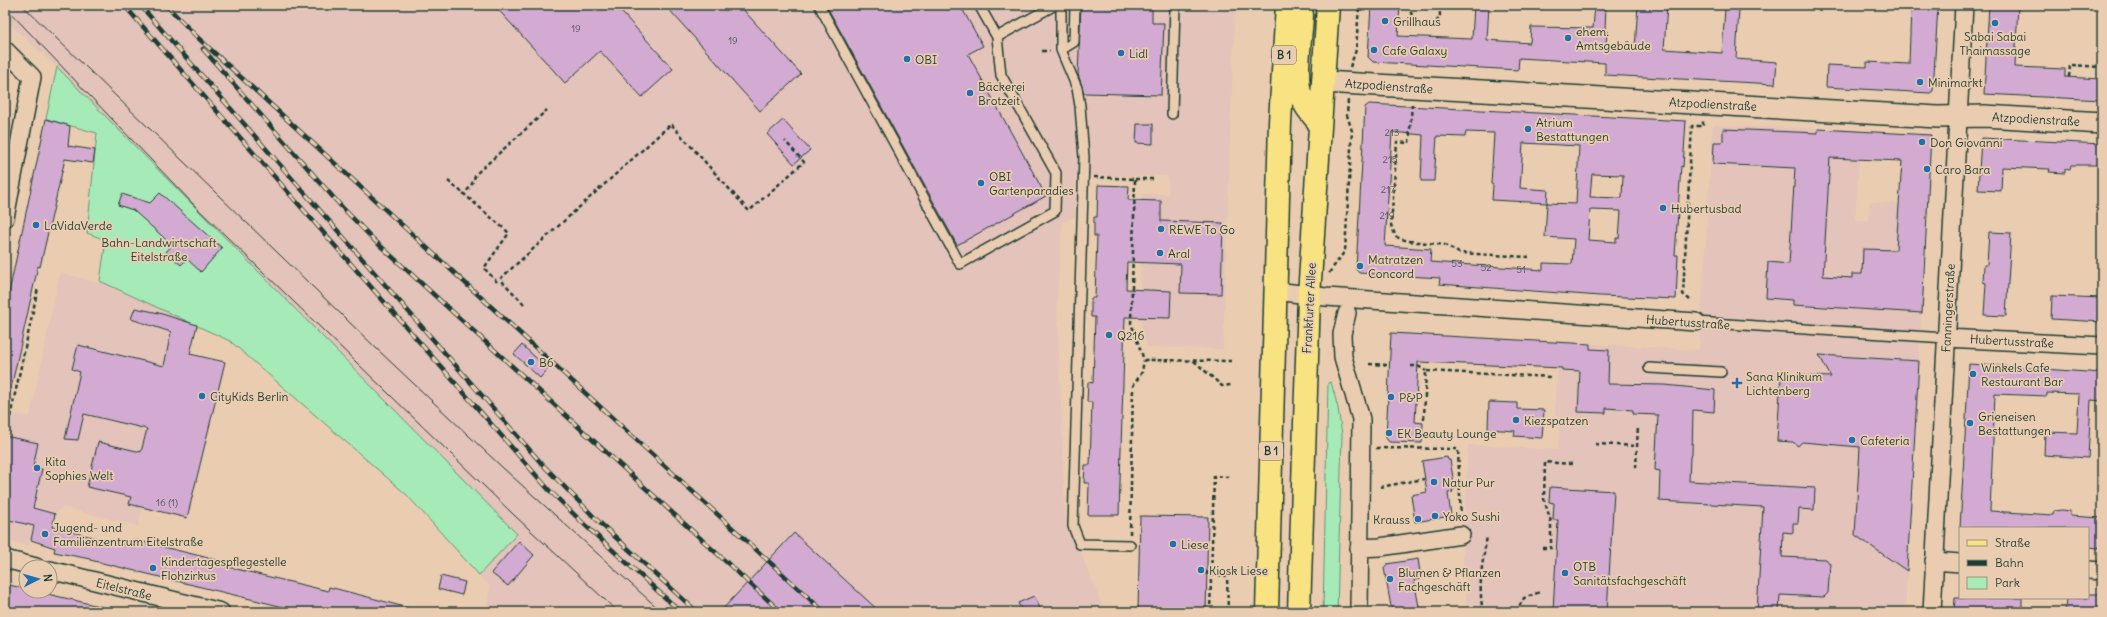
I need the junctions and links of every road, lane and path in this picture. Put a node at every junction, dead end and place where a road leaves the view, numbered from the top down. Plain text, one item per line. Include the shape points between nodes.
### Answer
1 (819, 5) edge
2 (979, 5) edge
3 (1055, 5) edge
4 (1061, 5) edge
5 (1075, 5) edge
6 (1175, 5) edge
7 (1287, 5) edge
8 (1299, 5) edge
9 (1314, 5) edge
10 (1328, 5) edge
11 (1359, 5) edge
12 (1408, 5) edge
13 (1439, 5) edge
14 (1964, 5) edge
15 (997, 37) junction
16 (5, 50) edge
17 (1060, 50) junction
18 (1350, 67) dead end
19 (2102, 67) edge
20 (2069, 78) dead end
21 (1323, 82) junction
22 (1413, 88) junction
23 (1348, 104) dead end
24 (547, 110) dead end
25 (1172, 114) dead end
26 (1959, 116) junction
27 (2102, 123) edge
28 (1320, 124) junction
29 (1703, 126) dead end
30 (785, 141) dead end
31 (1083, 177) junction
32 (1135, 179) junction
33 (1154, 179) dead end
34 (448, 181) dead end
35 (464, 194) junction
36 (5, 218) edge
37 (1529, 257) dead end
38 (1331, 271) dead end
39 (496, 282) dead end
40 (38, 288) dead end
41 (1275, 291) junction
42 (1309, 296) junction
43 (1690, 300) dead end
44 (524, 304) dead end
45 (1347, 313) dead end
46 (1696, 322) joint
47 (1946, 338) junction
48 (2102, 346) edge
49 (1144, 360) junction
50 (1193, 361) junction
51 (1232, 361) dead end
52 (1369, 364) dead end
53 (1389, 365) dead end
54 (1411, 366) dead end
55 (1649, 368) dead end
56 (1426, 371) junction
57 (1721, 372) dead end
58 (1552, 377) dead end
59 (1231, 386) dead end
60 (10, 417) dead end
61 (1424, 419) dead end
62 (1638, 426) dead end
63 (1595, 444) dead end
64 (1637, 446) junction
65 (1362, 448) junction
66 (1573, 464) dead end
67 (1636, 468) dead end
68 (1230, 477) dead end
69 (1424, 478) dead end
70 (1380, 487) dead end
71 (1461, 535) joint
72 (1487, 537) dead end
73 (1130, 545) joint
74 (1360, 548) junction
75 (1542, 548) dead end
76 (5, 559) edge
77 (1934, 561) junction
78 (18, 562) edge
79 (1959, 563) edge
80 (2089, 570) edge
81 (1206, 571) dead end
82 (2102, 571) edge
83 (58, 572) edge
84 (1210, 575) junction
85 (1540, 592) dead end
86 (221, 612) edge
87 (1210, 612) edge
88 (1228, 612) edge
89 (1267, 612) edge
90 (1299, 612) edge
91 (1359, 612) edge
92 (1483, 612) edge
93 (1516, 612) edge
94 (1932, 612) edge

1 - 15 lane via 960,264 1055,212 1056,173 1001,75
2 - 15 lane
3 - 15 lane
4 - 17 lane
5 - 17 lane via 1074,42
6 - 25 lane
7 - 41 main road, B 1 via 1280,122
8 - 28 main road via 1302,15 1300,94 1308,110
9 - 21 main road via 1311,65
10 - 21 main road, Frankfurter Allee
11 - 18 path via 1356,50
12 - 13 path via 1415,23 1422,26 1436,23 1440,16
14 - 26 street, Fanningerstraße
16 - 36 street via 32,77
17 - 31 lane via 1077,88 1084,157
19 - 20 path via 2070,66
21 - 22 street, Atzpodienstraße
21 - 28 main road, Frankfurter Allee
22 - 26 street, Atzpodienstraße
22 - 37 path via 1409,143 1397,142 1391,225 1396,237 1408,241 1445,245 1459,253
23 - 38 path via 1347,115 1352,131 1345,251
24 - 35 path via 476,174
26 - 27 street, Atzpodienstraße
26 - 47 street, Fanningerstraße
28 - 42 main road, Frankfurter Allee
29 - 43 path via 1692,126 1683,294
30 - 44 path via 804,162 749,211 671,124 500,279
31 - 32 path
31 - 73 lane via 1073,526 1080,544
32 - 33 path
32 - 49 path via 1131,323
34 - 35 path
35 - 39 path via 509,233 484,268
40 - 60 path
41 - 42 street, Hubertusstraße
41 - 89 main road, B 1
42 - 46 street, Hubertusstraße
42 - 90 main road, Frankfurter Allee
45 - 65 street via 1342,334 1343,357 1360,412
46 - 47 lane, Hubertusstraße
47 - 48 street, Hubertusstraße
47 - 77 street, Fanningerstraße
49 - 50 path
49 - 73 path via 1142,372 1133,386
50 - 51 path
50 - 59 path via 1222,386
52 - 53 path
54 - 56 path via 1418,366
55 - 57 lane
56 - 58 path
56 - 61 path
62 - 64 path
63 - 64 path
64 - 67 path
65 - 71 path via 1458,449
65 - 74 street
66 - 75 path via 1545,462 1544,499 1551,522 1551,548
68 - 84 path via 1214,476
69 - 70 path
71 - 74 street
72 - 92 path via 1481,569 1480,592
74 - 91 street
76 - 78 street
77 - 79 street
77 - 94 street, Fanningerstraße
80 - 82 street
81 - 84 path via 1207,575
83 - 86 street, Eitelstraße
84 - 87 path
84 - 88 path via 1227,576
85 - 93 path via 1524,598

